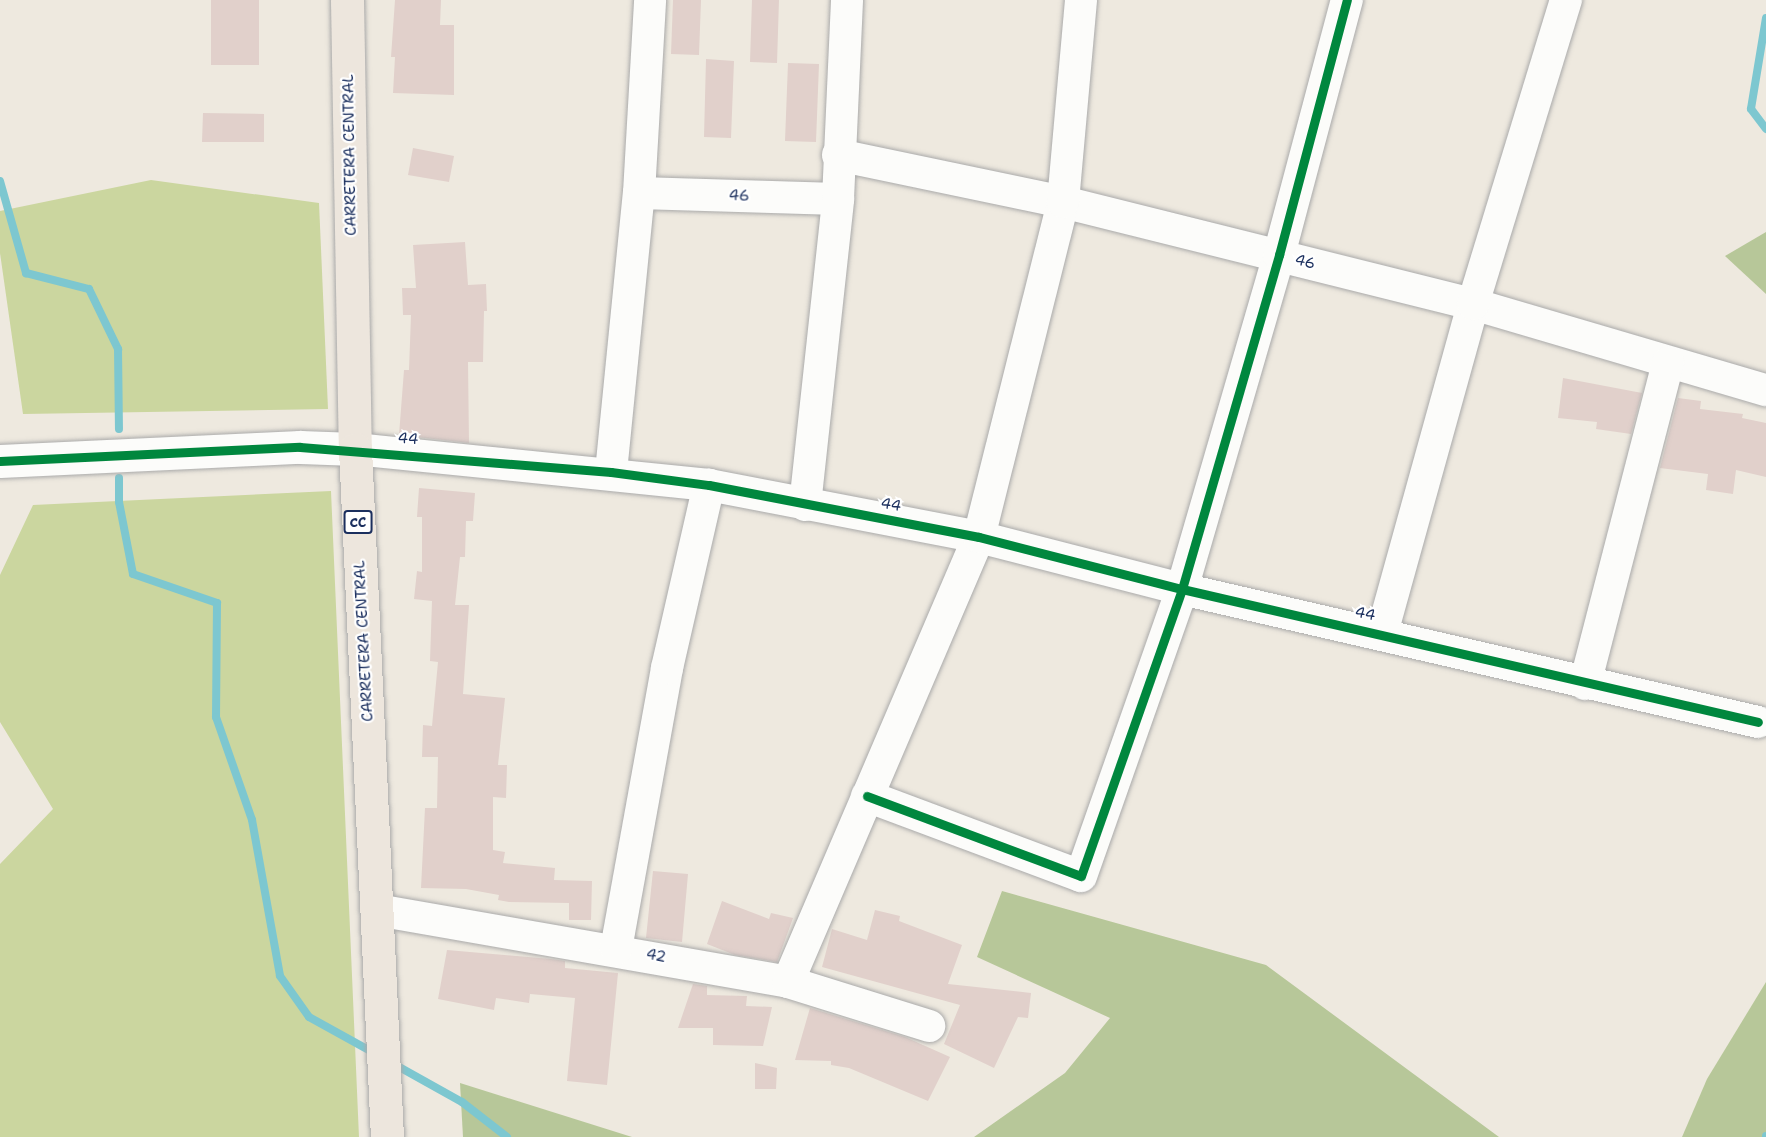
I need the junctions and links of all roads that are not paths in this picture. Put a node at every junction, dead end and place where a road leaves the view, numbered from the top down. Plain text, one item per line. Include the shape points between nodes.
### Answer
1 (347, 0) edge
2 (650, 0) edge
3 (847, 0) edge
4 (1081, 0) edge
5 (1347, 0) edge
6 (1566, 0) edge
7 (838, 155) junction
8 (639, 193) junction
9 (838, 199) junction
10 (1063, 202) junction
11 (1279, 255) junction
12 (1473, 304) junction
13 (1668, 363) junction
14 (1766, 390) edge
15 (355, 449) junction
16 (0, 461) edge
17 (611, 472) junction
18 (709, 485) junction
19 (805, 505) junction
20 (979, 537) junction
21 (1182, 589) junction
22 (1382, 633) junction
23 (1585, 684) junction
24 (1758, 722) dead end
25 (867, 796) junction
26 (377, 910) junction
27 (616, 949) junction
28 (788, 982) junction
29 (929, 1026) dead end
30 (387, 1137) edge

1 - 15 highway, CARRETERA CENTRAL / CC
2 - 8 street
3 - 7 street
4 - 10 street
5 - 11 street
6 - 12 street
7 - 9 street
7 - 10 street, 46
8 - 9 street, 46
8 - 17 street
9 - 19 street
10 - 11 street, 46
10 - 20 street
11 - 12 street, 46
11 - 21 street
12 - 13 street, 46
12 - 22 street
13 - 14 street, 46
13 - 23 street
15 - 16 street, 44 via 300,447
15 - 17 street, 44
15 - 26 highway, CARRETERA CENTRAL / CC
17 - 18 street, 44
18 - 19 street, 44
18 - 27 street via 667,668
19 - 20 street, 44
20 - 21 street, 44
20 - 25 street
21 - 22 street, 44
21 - 25 street via 1081,876
22 - 23 street, 44
23 - 24 street, 44
25 - 28 street
26 - 27 street, 42
26 - 30 highway, CARRETERA CENTRAL / CC
27 - 28 street, 42
28 - 29 street, 42

